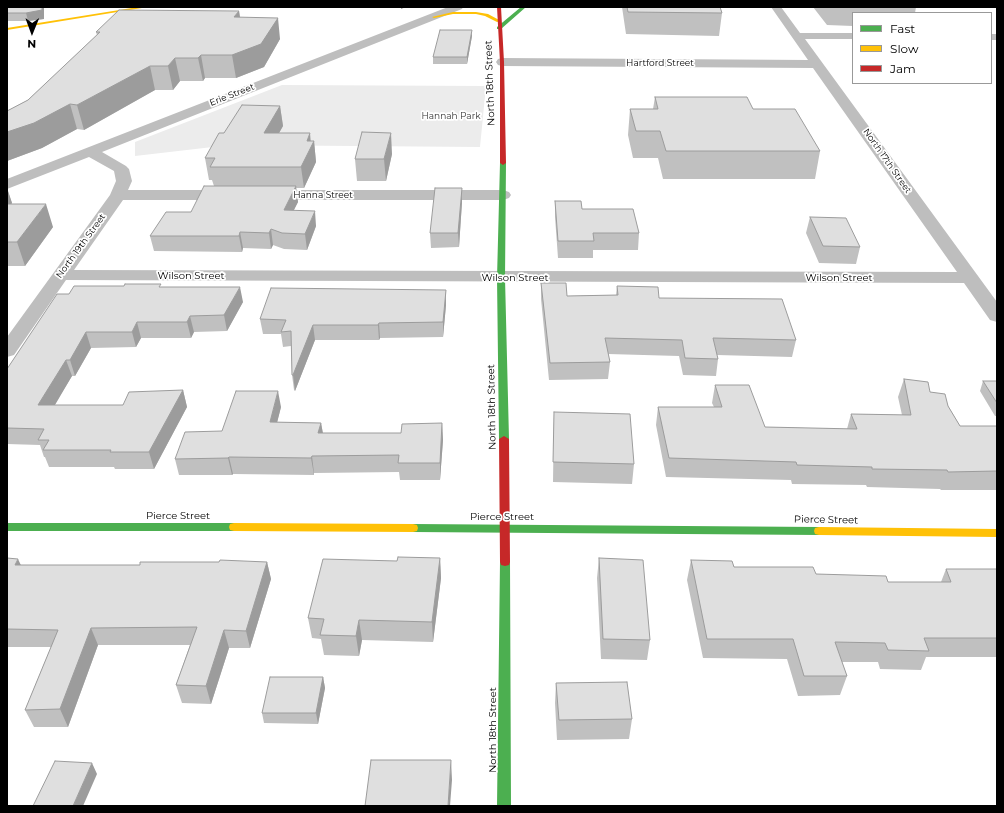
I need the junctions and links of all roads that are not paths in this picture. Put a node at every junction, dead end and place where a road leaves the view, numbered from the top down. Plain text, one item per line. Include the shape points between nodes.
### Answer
1 (146, 7) edge
2 (458, 7) edge
3 (499, 7) edge
4 (524, 7) edge
5 (776, 7) edge
6 (434, 17) junction
7 (499, 24) junction
8 (7, 29) edge
9 (798, 36) junction
10 (852, 36) edge
11 (502, 62) junction
12 (818, 64) junction
13 (89, 151) junction
14 (7, 184) edge
15 (118, 195) junction
16 (504, 195) junction
17 (60, 275) junction
18 (501, 278) junction
19 (969, 278) junction
20 (997, 316) edge
21 (7, 351) edge
22 (7, 527) edge
23 (505, 528) junction
24 (997, 533) edge
25 (504, 806) edge

1 - 8 main road
2 - 6 street, Erie Street
3 - 7 main road, North 18th Street
4 - 7 main road
5 - 9 street, North 17th Street
6 - 7 main road via 453,13 476,13 486,15
6 - 13 street, Erie Street
7 - 11 main road, North 18th Street
9 - 10 street
9 - 12 street, North 17th Street
11 - 12 street, Hartford Street
11 - 16 main road, North 18th Street
12 - 19 street, North 17th Street
13 - 14 street, Erie Street
13 - 15 street, North 19th Street via 121,169 124,181
15 - 16 street, Hanna Street
15 - 17 street, North 19th Street
16 - 18 main road, North 18th Street
17 - 18 street, Wilson Street
17 - 21 street, North 19th Street
18 - 19 street, Wilson Street
18 - 23 main road, North 18th Street
19 - 20 street, North 17th Street
22 - 23 main road, Pierce Street
23 - 24 main road, Pierce Street
23 - 25 main road, North 18th Street

